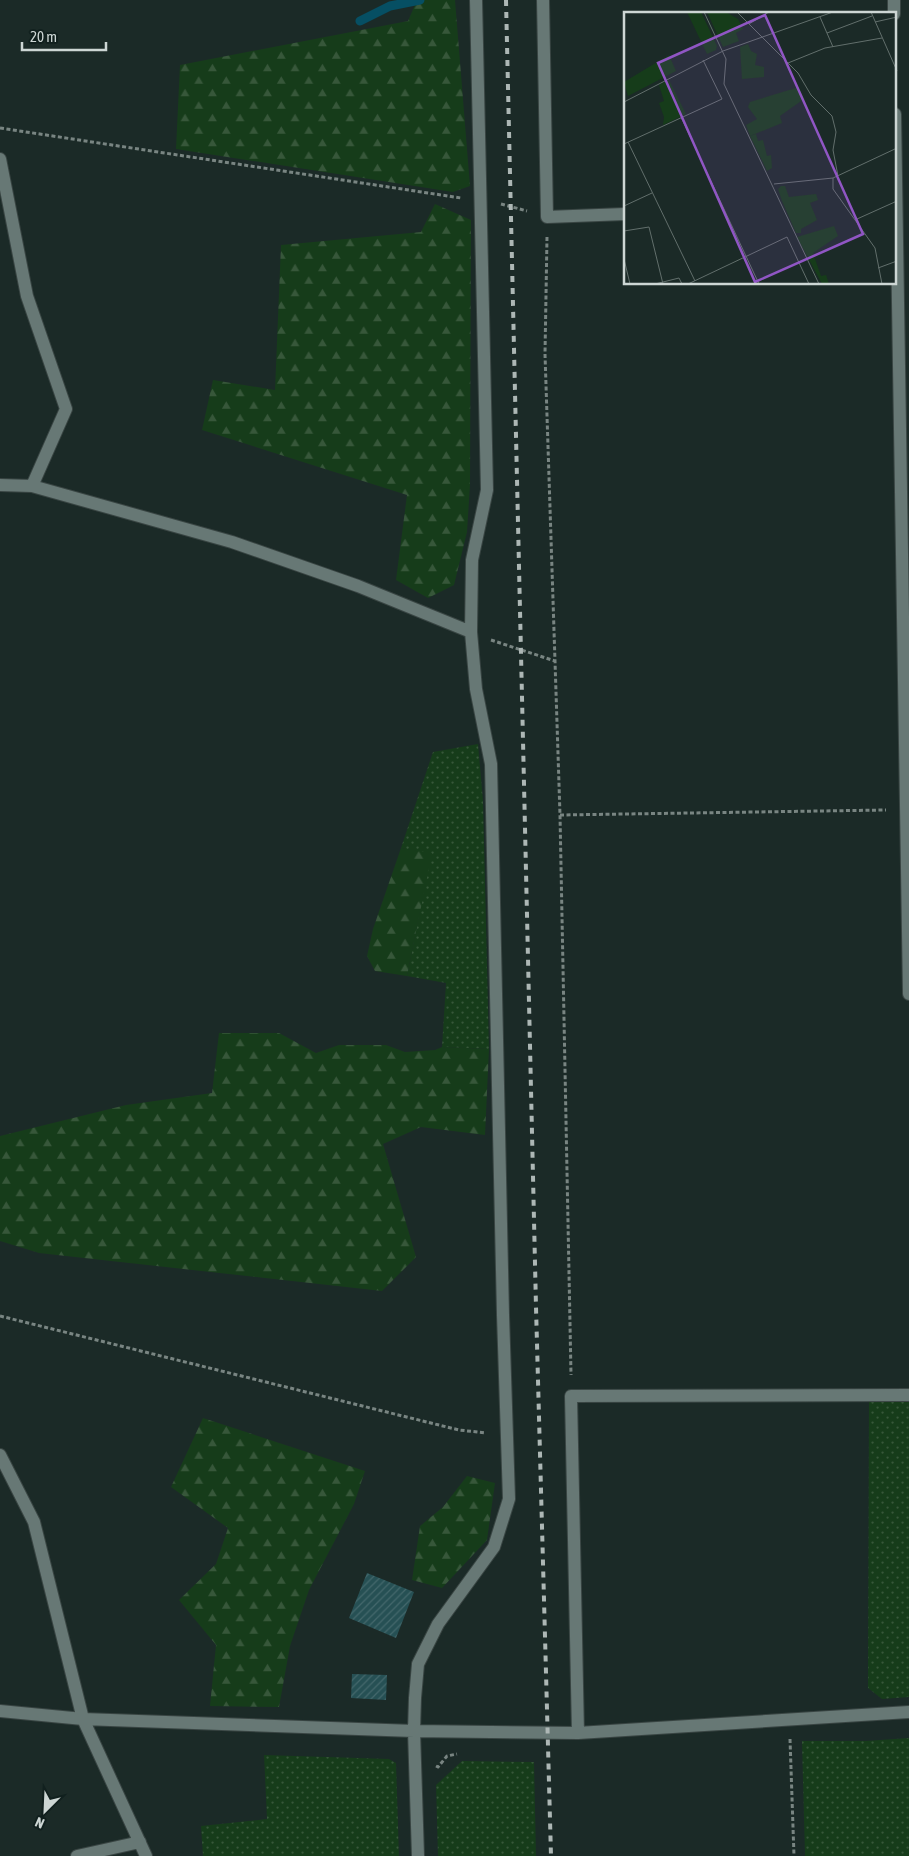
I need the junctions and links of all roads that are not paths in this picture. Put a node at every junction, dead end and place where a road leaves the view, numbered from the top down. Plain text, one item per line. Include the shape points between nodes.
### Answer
1 (476, 0) edge
2 (543, 0) edge
3 (896, 132) edge
4 (0, 159) edge
5 (900, 205) edge
6 (624, 214) edge
7 (0, 485) edge
8 (32, 486) junction
9 (471, 632) junction
10 (909, 994) edge
11 (909, 1395) edge
12 (0, 1455) edge
13 (0, 1711) edge
14 (909, 1712) edge
15 (83, 1719) junction
16 (414, 1731) junction
17 (578, 1733) junction
18 (140, 1842) junction
19 (77, 1856) edge
20 (146, 1856) edge
21 (418, 1856) edge

1 - 9 street via 486,490 472,560
2 - 6 street via 547,217
3 - 5 street
4 - 8 street via 26,296 66,410
5 - 10 street
7 - 8 street
8 - 9 street via 232,542 358,586
9 - 16 street via 476,689 491,764 509,1499 494,1546 438,1624 418,1664
11 - 17 street via 571,1396
12 - 15 street via 34,1522
13 - 15 street
14 - 17 street
15 - 16 street
15 - 18 street
16 - 17 street
16 - 21 street
18 - 19 street
18 - 20 street

